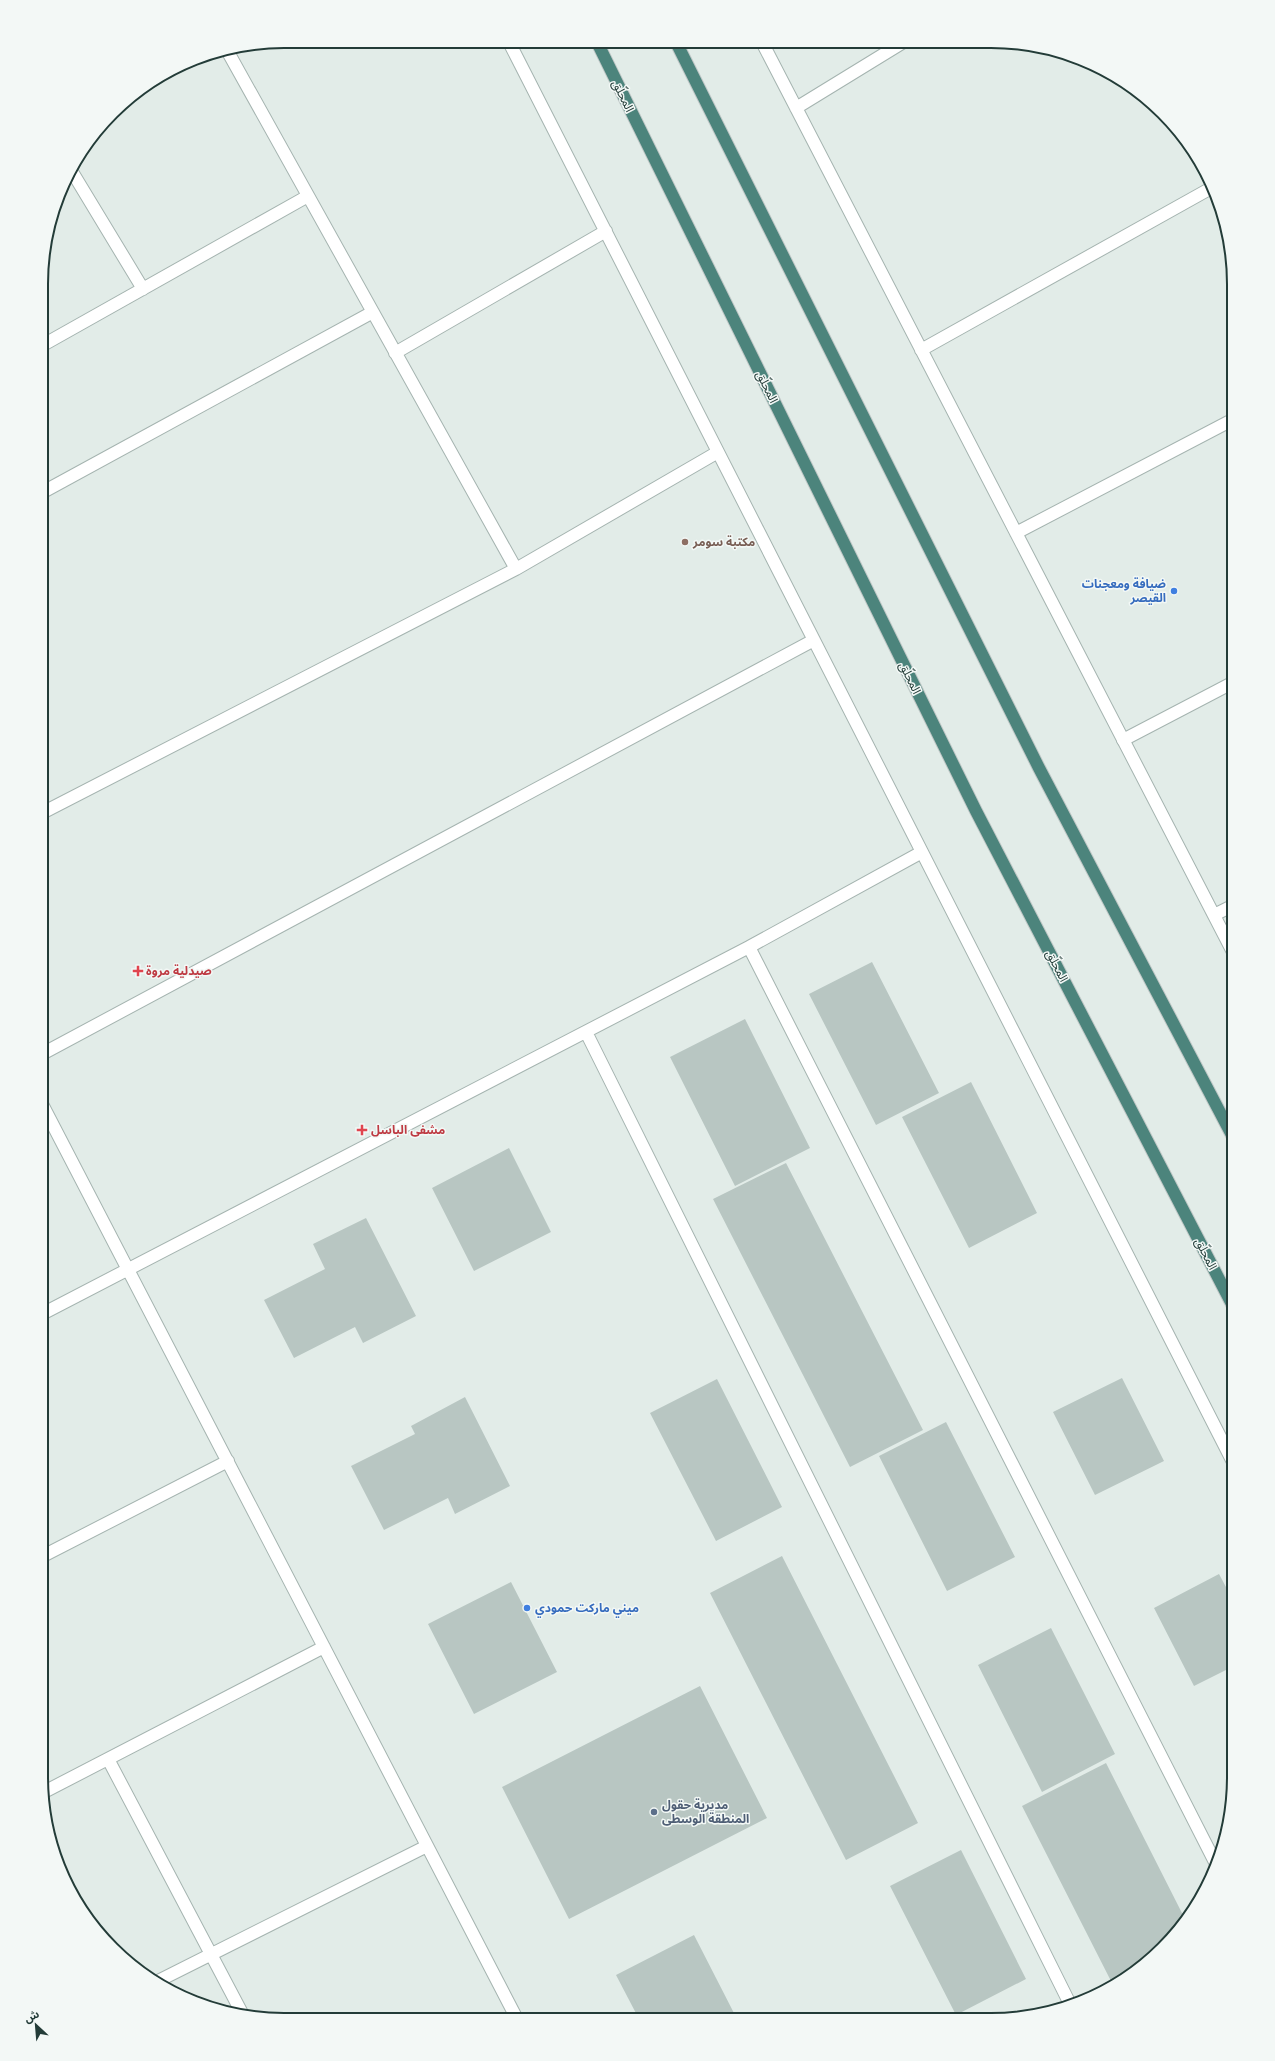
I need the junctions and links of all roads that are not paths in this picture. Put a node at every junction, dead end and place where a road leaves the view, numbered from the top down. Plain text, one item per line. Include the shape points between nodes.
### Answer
1 (512, 48) edge
2 (600, 48) edge
3 (679, 48) edge
4 (765, 48) edge
5 (894, 48) edge
6 (230, 55) edge
7 (796, 108) junction
8 (74, 176) edge
9 (1207, 190) edge
10 (308, 196) junction
11 (606, 231) junction
12 (143, 289) junction
13 (373, 312) junction
14 (48, 342) edge
15 (921, 350) junction
16 (395, 352) junction
17 (1227, 423) edge
18 (718, 452) junction
19 (48, 489) edge
20 (1016, 533) junction
21 (516, 569) junction
22 (814, 640) junction
23 (1227, 686) edge
24 (1123, 740) junction
25 (48, 810) edge
26 (922, 852) junction
27 (1227, 908) edge
28 (1214, 915) junction
29 (1227, 940) edge
30 (749, 947) junction
31 (586, 1032) junction
32 (48, 1051) edge
33 (48, 1116) edge
34 (1227, 1126) edge
35 (128, 1269) junction
36 (1227, 1295) edge
37 (48, 1311) edge
38 (1227, 1450) edge
39 (228, 1461) junction
40 (48, 1553) edge
41 (324, 1647) junction
42 (108, 1758) junction
43 (49, 1789) edge
44 (427, 1846) junction
45 (1213, 1857) edge
46 (211, 1954) junction
47 (162, 1979) edge
48 (1068, 2000) edge
49 (239, 2008) edge
50 (514, 2013) edge

1 - 11 street
2 - 36 highway, المحلّق via 976,811
3 - 34 highway via 1039,768
4 - 7 street
5 - 7 street
6 - 10 street
7 - 15 street
8 - 12 street
9 - 15 street
10 - 12 street
10 - 13 street
11 - 16 street
11 - 18 street
12 - 14 street
13 - 16 street
13 - 19 street
15 - 20 street
16 - 21 street
17 - 20 street
18 - 21 street
18 - 22 street
20 - 24 street
21 - 25 street
22 - 26 street
22 - 32 street
23 - 24 street
24 - 28 street
26 - 30 street
26 - 38 street
27 - 28 street
28 - 29 street
30 - 31 street
30 - 45 street
31 - 35 street
31 - 48 street
33 - 35 street
35 - 37 street
35 - 39 street
39 - 40 street
39 - 41 street
41 - 42 street
41 - 44 street
42 - 43 street
42 - 46 street
44 - 46 street
44 - 50 street
46 - 47 street
46 - 49 street

